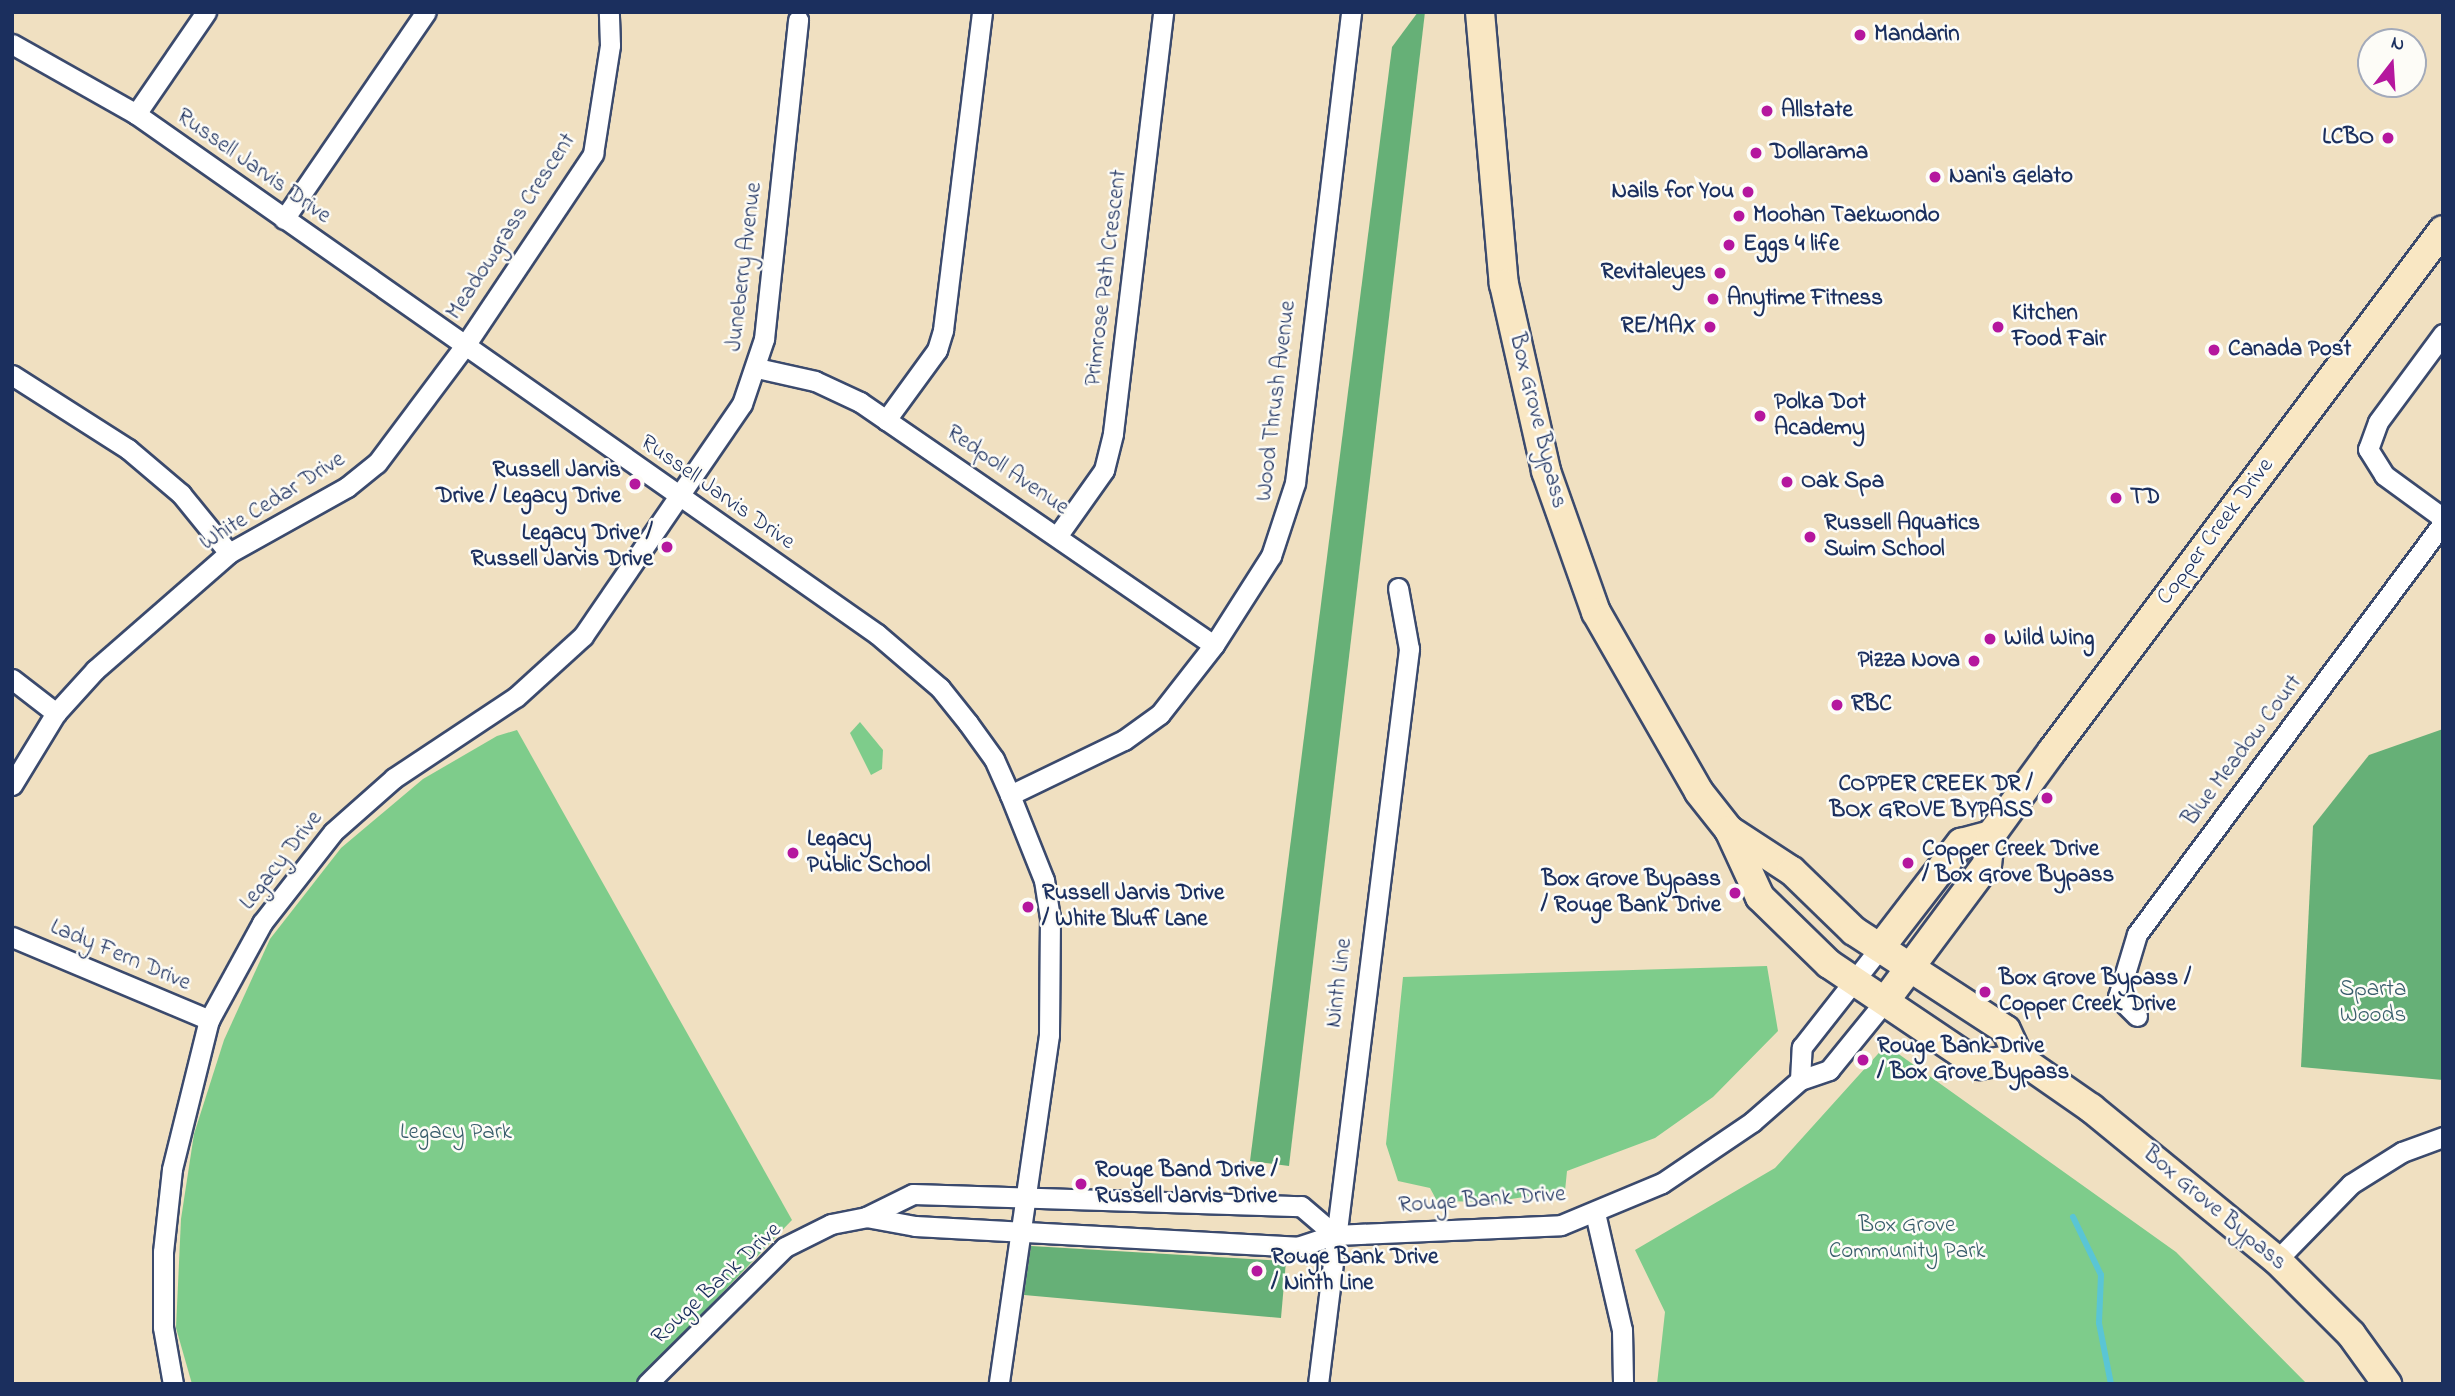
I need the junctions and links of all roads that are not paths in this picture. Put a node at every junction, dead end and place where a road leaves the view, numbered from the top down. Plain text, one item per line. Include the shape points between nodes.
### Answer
1 (206, 12) edge
2 (426, 12) edge
3 (609, 12) edge
4 (982, 12) edge
5 (1163, 12) edge
6 (1352, 12) edge
7 (1480, 12) edge
8 (798, 20) dead end
9 (12, 44) edge
10 (136, 114) junction
11 (284, 219) junction
12 (2443, 230) edge
13 (2443, 334) edge
14 (466, 344) junction
15 (757, 368) junction
16 (12, 375) edge
17 (886, 420) junction
18 (678, 497) junction
19 (2443, 521) edge
20 (1058, 535) junction
21 (229, 553) junction
22 (1398, 588) dead end
23 (1214, 645) junction
24 (12, 679) edge
25 (56, 713) junction
26 (12, 785) edge
27 (1010, 795) junction
28 (1729, 830) junction
29 (1991, 835) junction
30 (12, 937) edge
31 (1880, 948) junction
32 (1912, 967) junction
33 (1854, 981) junction
34 (1885, 1001) junction
35 (2137, 1016) dead end
36 (209, 1020) junction
37 (2019, 1058) junction
38 (1800, 1080) junction
39 (2443, 1137) edge
40 (1023, 1198) junction
41 (1595, 1213) junction
42 (866, 1217) junction
43 (1018, 1229) junction
44 (1335, 1235) junction
45 (2277, 1259) junction
46 (173, 1384) edge
47 (647, 1384) edge
48 (999, 1384) edge
49 (1318, 1384) edge
50 (1623, 1384) edge
51 (2387, 1384) edge

1 - 10 street
2 - 11 street
3 - 14 street, Meadowgrass Crescent via 610,45 593,153
4 - 17 street via 943,330 937,350
5 - 20 street, Primrose Path Crescent via 1113,433 1104,470
6 - 23 street, Wood Thrush Avenue via 1295,483 1271,556
7 - 28 main road, Box Grove Bypass via 1504,284 1546,471 1596,612 1699,792
8 - 15 street, Juneberry Avenue
9 - 10 street, Russell Jarvis Drive
10 - 11 street, Russell Jarvis Drive
11 - 14 street, Russell Jarvis Drive
12 - 29 main road, Copper Creek Drive
13 - 19 street via 2378,422 2368,449 2385,475
14 - 18 street, Russell Jarvis Drive
14 - 21 street, White Cedar Drive via 377,463 347,487
15 - 17 street, Redpoll Avenue via 815,381
15 - 18 street, Juneberry Avenue via 743,404
16 - 21 street via 128,449 181,494
17 - 20 street, Redpoll Avenue
18 - 27 street, Russell Jarvis Drive via 877,634 940,688 994,759
18 - 36 street, Legacy Drive via 583,636 554,667 394,778 333,832 262,923
19 - 35 street, Blue Meadow Court via 2137,934 2118,997
20 - 23 street, Redpoll Avenue via 1135,594
21 - 25 street, White Cedar Drive via 95,670
22 - 44 street, Ninth Line via 1409,649
23 - 27 street, Wood Thrush Avenue via 1160,714 1124,740
24 - 25 street
25 - 26 street, White Cedar Drive
27 - 40 street, Russell Jarvis Drive via 1044,880 1050,916 1049,1035
28 - 31 main road, Box Grove Bypass via 1791,871 1854,931
28 - 33 main road, Box Grove Bypass via 1760,897 1829,964
29 - 31 main road via 1961,842
29 - 32 main road, Copper Creek Drive via 1987,864
30 - 36 street, Lady Fern Drive
31 - 32 main road, Box Grove Bypass
31 - 33 street
32 - 34 main road, Copper Creek Drive
32 - 37 main road, Box Grove Bypass via 2006,1030
33 - 34 main road, Box Grove Bypass
33 - 38 street via 1802,1047
34 - 37 main road, Box Grove Bypass via 1979,1065
34 - 38 street, Rouge Bank Drive via 1829,1070
36 - 46 street, Legacy Drive via 172,1169 163,1252 163,1327
37 - 45 main road, Box Grove Bypass via 2091,1108
38 - 41 street, Rouge Bank Drive via 1702,1158 1662,1183
39 - 45 street via 2402,1152 2360,1178
40 - 42 street, Rouge Bank Drive via 912,1194
40 - 43 street, Russell Jarvis Drive
40 - 44 street, Rouge Bank Drive via 1301,1206
41 - 44 street, Rouge Bank Drive via 1562,1225
41 - 50 street via 1622,1330
42 - 43 street, Rouge Bank Drive via 915,1226
42 - 47 street, Rouge Bank Drive via 831,1224 785,1247
43 - 44 street, Rouge Bank Drive via 1297,1247
43 - 48 street, Russell Jarvis Drive
44 - 49 street, Ninth Line
45 - 51 main road, Box Grove Bypass via 2351,1334

